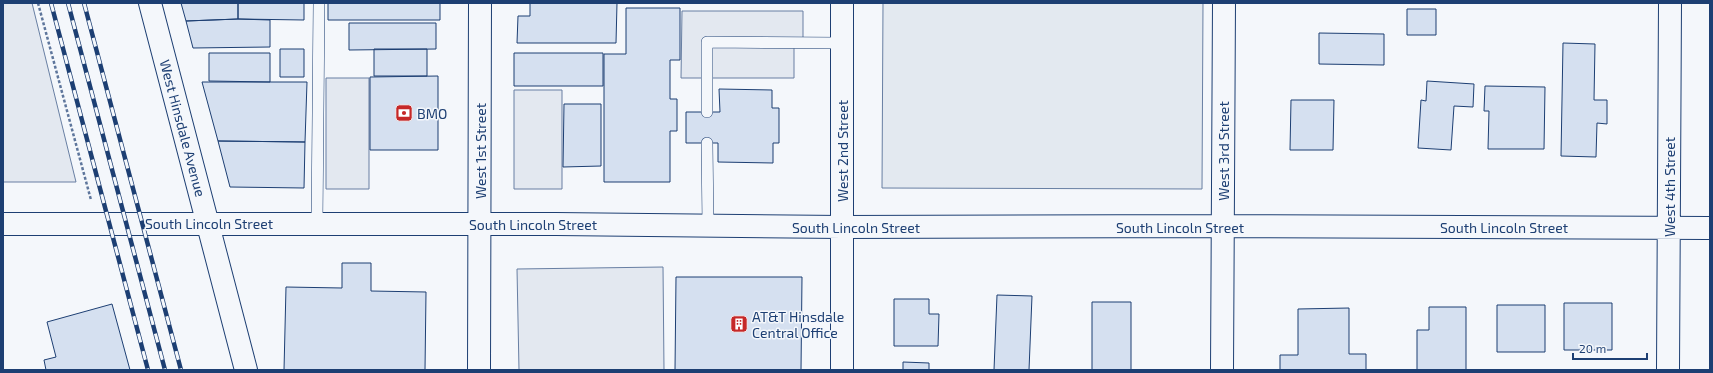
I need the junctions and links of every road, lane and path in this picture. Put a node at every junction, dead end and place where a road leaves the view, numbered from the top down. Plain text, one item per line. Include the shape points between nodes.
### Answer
1 (38, 3) edge
2 (150, 3) edge
3 (319, 3) edge
4 (480, 3) edge
5 (842, 3) edge
6 (1224, 3) edge
7 (1670, 3) edge
8 (842, 44) junction
9 (707, 112) dead end
10 (707, 143) dead end
11 (88, 190) dead end
12 (317, 223) junction
13 (3, 224) edge
14 (208, 224) junction
15 (479, 224) junction
16 (708, 225) junction
17 (1223, 226) junction
18 (842, 227) junction
19 (1669, 228) junction
20 (1710, 228) edge
21 (246, 370) edge
22 (479, 370) edge
23 (842, 370) edge
24 (1222, 370) edge
25 (1668, 370) edge

1 - 11 path
2 - 14 street, West Hinsdale Avenue
3 - 12 lane
4 - 15 street, West 1st Street
5 - 8 street, West 2nd Street
6 - 17 street, West 3rd Street
7 - 19 street, West 4th Street
8 - 9 lane via 707,42
8 - 18 street, West 2nd Street
10 - 16 lane
12 - 14 street, South Lincoln Street
12 - 15 street, South Lincoln Street
13 - 14 street, South Lincoln Street
14 - 21 street, West Hinsdale Avenue
15 - 16 street, South Lincoln Street
15 - 22 street, West 1st Street
16 - 18 street, South Lincoln Street
17 - 18 street, South Lincoln Street
17 - 19 street, South Lincoln Street
17 - 24 street, West 3rd Street
18 - 23 street, West 2nd Street
19 - 20 street, South Lincoln Street
19 - 25 street, West 4th Street

